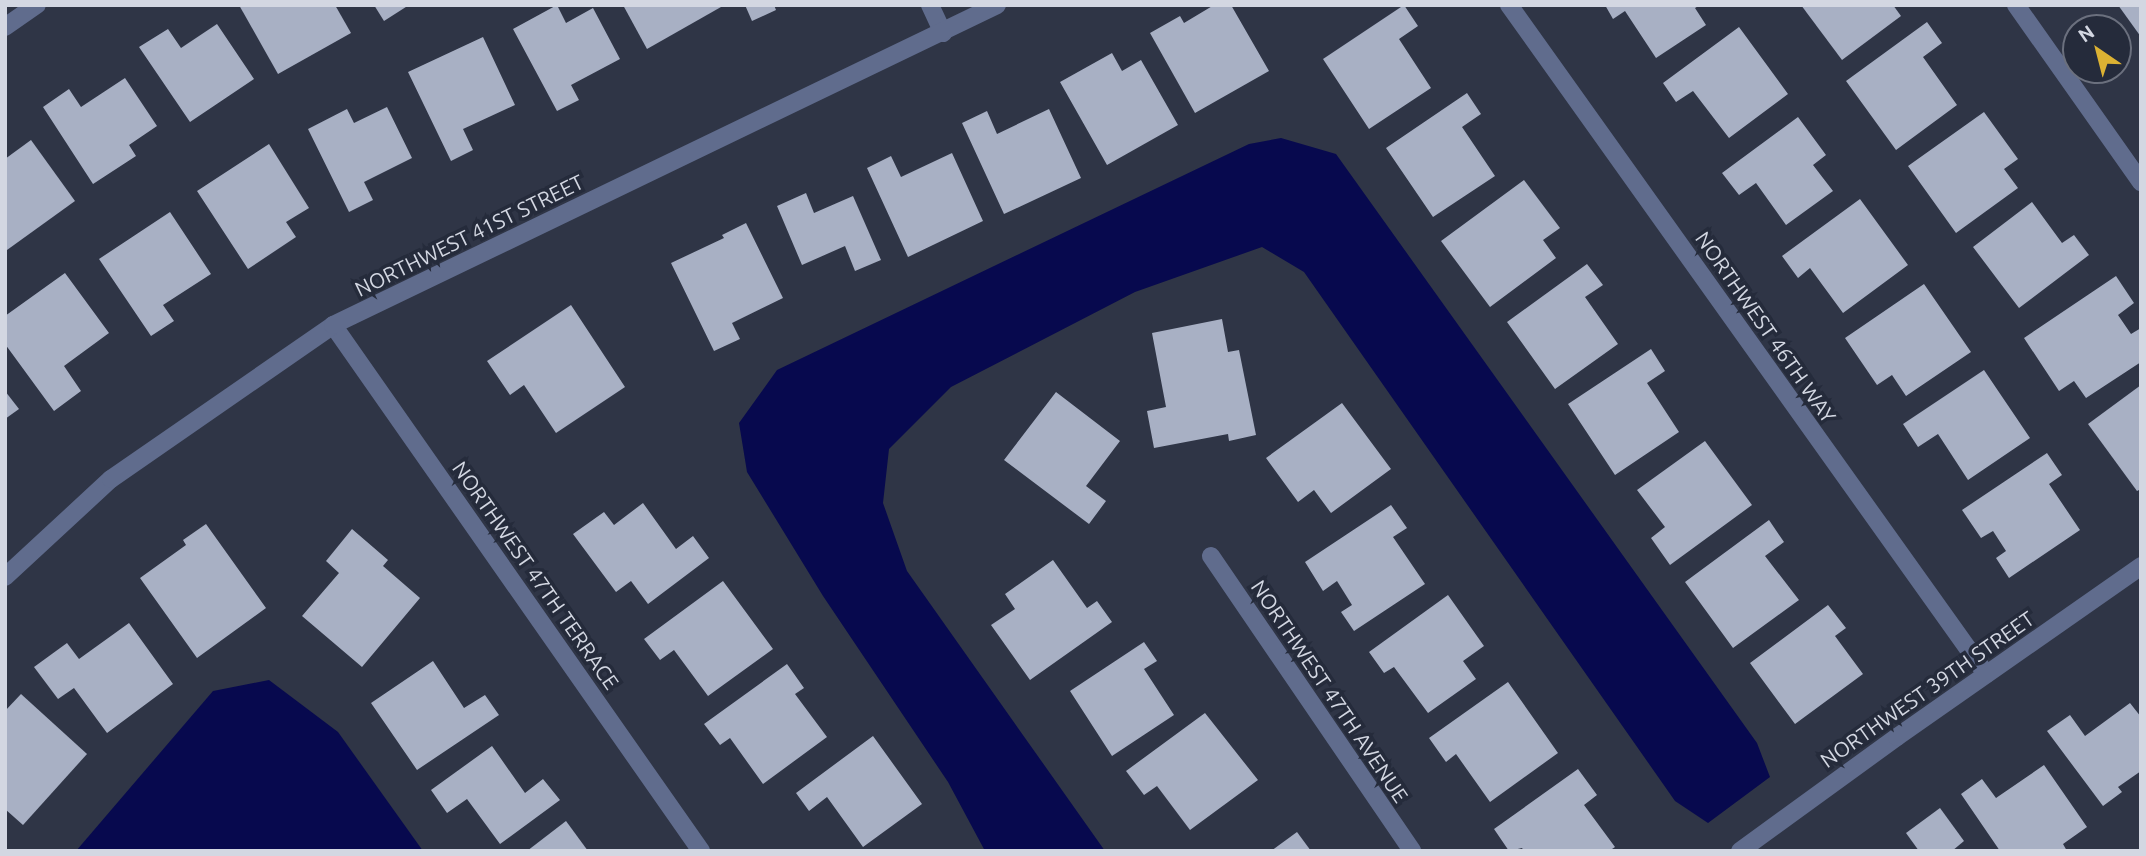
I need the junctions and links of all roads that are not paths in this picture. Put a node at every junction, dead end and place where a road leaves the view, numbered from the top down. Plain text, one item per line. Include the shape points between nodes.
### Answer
1 (37, 5) edge
2 (930, 5) edge
3 (997, 5) edge
4 (1509, 5) edge
5 (2016, 5) edge
6 (5, 27) edge
7 (943, 33) junction
8 (2141, 182) edge
9 (333, 325) junction
10 (1211, 556) dead end
11 (2141, 566) edge
12 (5, 577) edge
13 (1986, 674) junction
14 (701, 851) edge
15 (1412, 851) edge
16 (1740, 851) edge

1 - 6 street
2 - 7 street
3 - 7 street, NORTHWEST 41ST STREET
4 - 13 street, NORTHWEST 46TH WAY
5 - 8 street
7 - 9 street, NORTHWEST 41ST STREET
9 - 12 street, NORTHWEST 41ST STREET via 111,479
9 - 14 street, NORTHWEST 47TH TERRACE
10 - 15 street, NORTHWEST 47TH AVENUE
11 - 13 street, NORTHWEST 39TH STREET
13 - 16 street, NORTHWEST 39TH STREET

